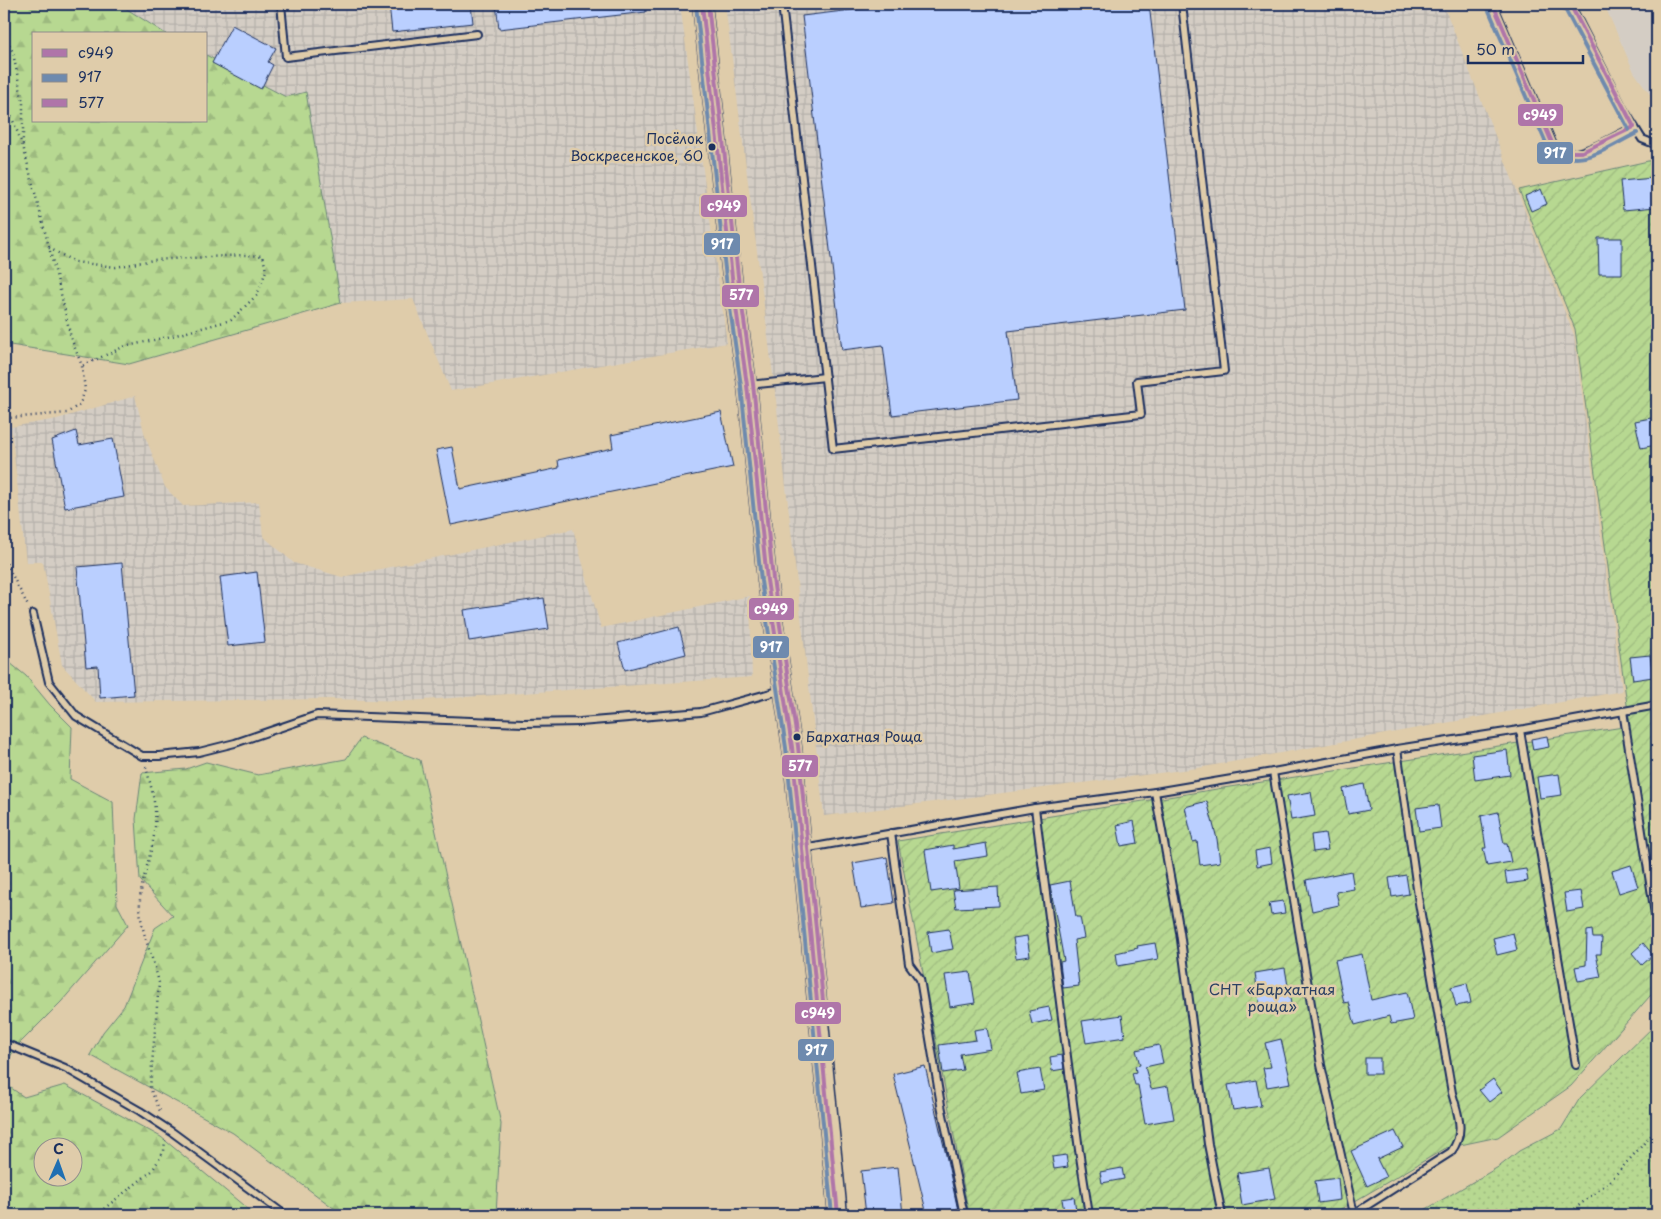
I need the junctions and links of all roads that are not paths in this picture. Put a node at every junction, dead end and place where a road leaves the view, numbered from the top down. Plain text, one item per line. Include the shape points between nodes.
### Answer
1 (281, 4) edge
2 (702, 4) edge
3 (782, 4) edge
4 (1182, 4) edge
5 (1493, 4) edge
6 (1570, 4) edge
7 (477, 34) dead end
8 (1634, 127) junction
9 (1657, 145) edge
10 (825, 377) junction
11 (747, 385) junction
12 (33, 614) road end
13 (783, 690) junction
14 (1657, 705) edge
15 (1623, 711) junction
16 (1520, 730) junction
17 (1397, 749) junction
18 (1273, 772) junction
19 (1155, 792) junction
20 (1035, 808) junction
21 (891, 833) junction
22 (802, 850) junction
23 (1657, 927) edge
24 (4, 1043) edge
25 (1576, 1065) dead end
26 (285, 1215) edge
27 (838, 1215) edge
28 (964, 1215) edge
29 (1089, 1215) edge
30 (1222, 1215) edge
31 (1353, 1215) edge

1 - 7 lane via 286,57
2 - 11 main road
3 - 10 lane
4 - 10 lane via 1224,371 1137,381 1141,414 834,449
5 - 8 lane via 1553,145 1562,151 1575,153
6 - 8 lane
8 - 9 lane via 1642,139
10 - 11 lane
11 - 13 main road via 767,580
12 - 13 lane via 49,682 76,716 142,756 199,752 316,715 580,722 701,712
13 - 22 main road
14 - 15 lane
15 - 16 lane
15 - 23 lane
16 - 17 lane
16 - 25 lane
17 - 18 lane
17 - 31 lane via 1419,902 1452,1093 1461,1124 1458,1143 1451,1152
18 - 19 lane
18 - 31 lane via 1321,1066
19 - 20 lane
19 - 30 lane via 1180,932 1208,1144
20 - 21 lane
20 - 29 lane
21 - 22 lane
21 - 28 lane via 909,964 920,979 940,1105
22 - 27 main road
24 - 26 lane via 64,1068 140,1111

